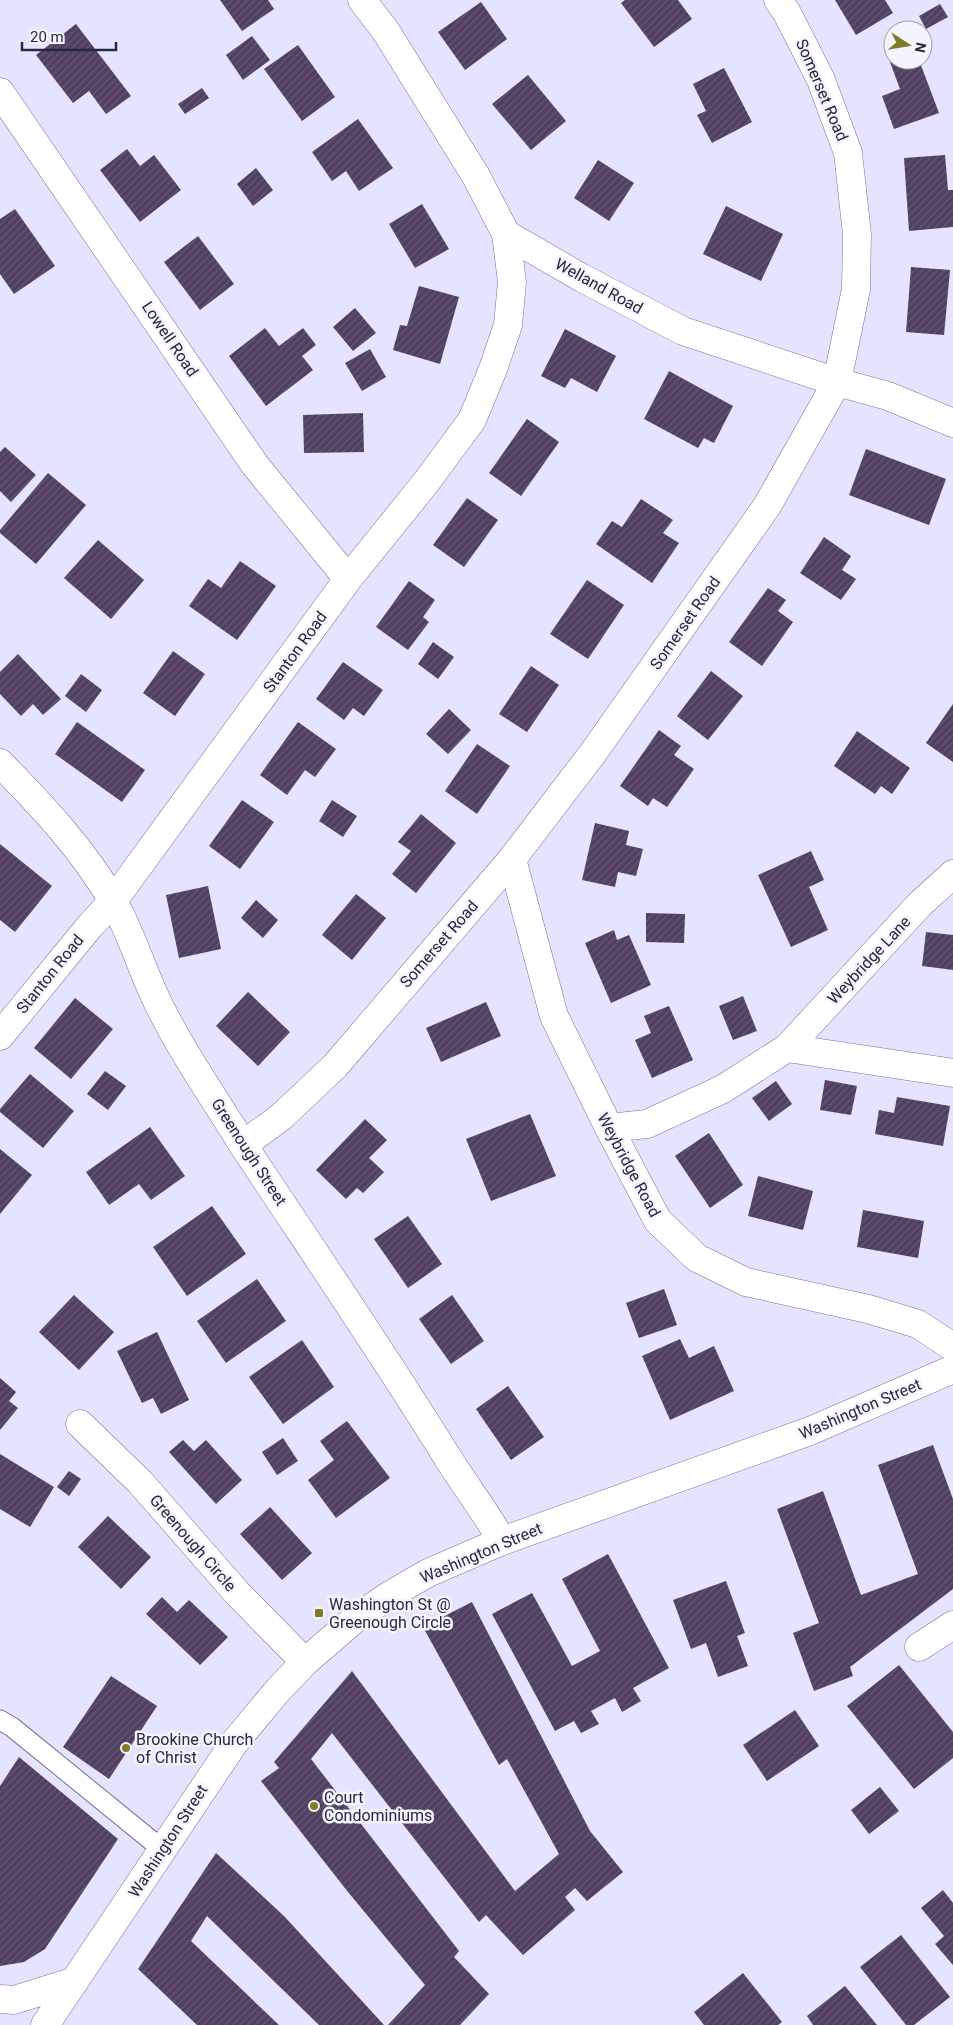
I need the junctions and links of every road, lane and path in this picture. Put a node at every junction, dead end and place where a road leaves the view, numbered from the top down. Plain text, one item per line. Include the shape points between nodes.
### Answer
1 (362, 0) edge
2 (778, 0) edge
3 (0, 92) edge
4 (506, 234) junction
5 (836, 382) junction
6 (953, 423) edge
7 (348, 579) junction
8 (0, 763) edge
9 (512, 859) junction
10 (953, 874) edge
11 (113, 901) junction
12 (0, 1036) edge
13 (787, 1048) junction
14 (953, 1073) edge
15 (609, 1128) junction
16 (244, 1145) junction
17 (953, 1347) edge
18 (953, 1369) edge
19 (80, 1424) dead end
20 (502, 1541) junction
21 (953, 1624) edge
22 (919, 1647) dead end
23 (305, 1662) junction
24 (0, 1720) edge
25 (163, 1850) junction
26 (75, 1981) junction
27 (0, 1999) edge
28 (45, 2025) edge

1 - 4 street via 385,30 476,176
2 - 5 street, Somerset Road via 821,80 848,153 857,234 856,289
3 - 7 street, Lowell Road via 255,465
4 - 5 street, Welland Road via 682,330
4 - 7 street, Stanton Road via 512,282 508,325 472,420 427,482
5 - 6 street, Welland Road via 888,396
5 - 9 street, Somerset Road via 768,506 593,754
7 - 11 street, Stanton Road
8 - 11 street, Greenough Street via 65,831
9 - 15 street, Weybridge Road via 554,1016
9 - 16 street, Somerset Road via 335,1066 281,1118
10 - 13 street, Weybridge Lane via 920,904
11 - 12 street, Stanton Road
11 - 16 street, Greenough Street via 172,1029
13 - 14 street
13 - 15 street, Weybridge Lane via 723,1089 647,1124
15 - 17 street, Weybridge Road via 658,1221 697,1258 746,1282 868,1309 918,1324
16 - 20 street, Greenough Street
18 - 20 street, Washington Street via 810,1431
19 - 23 street, Greenough Circle via 140,1482 238,1594
20 - 23 street, Washington Street via 428,1573 390,1594
21 - 22 street
23 - 25 street, Washington Street via 234,1743
24 - 25 lane
25 - 26 street, Washington Street
26 - 27 street via 22,1998
26 - 28 street, Washington Street

